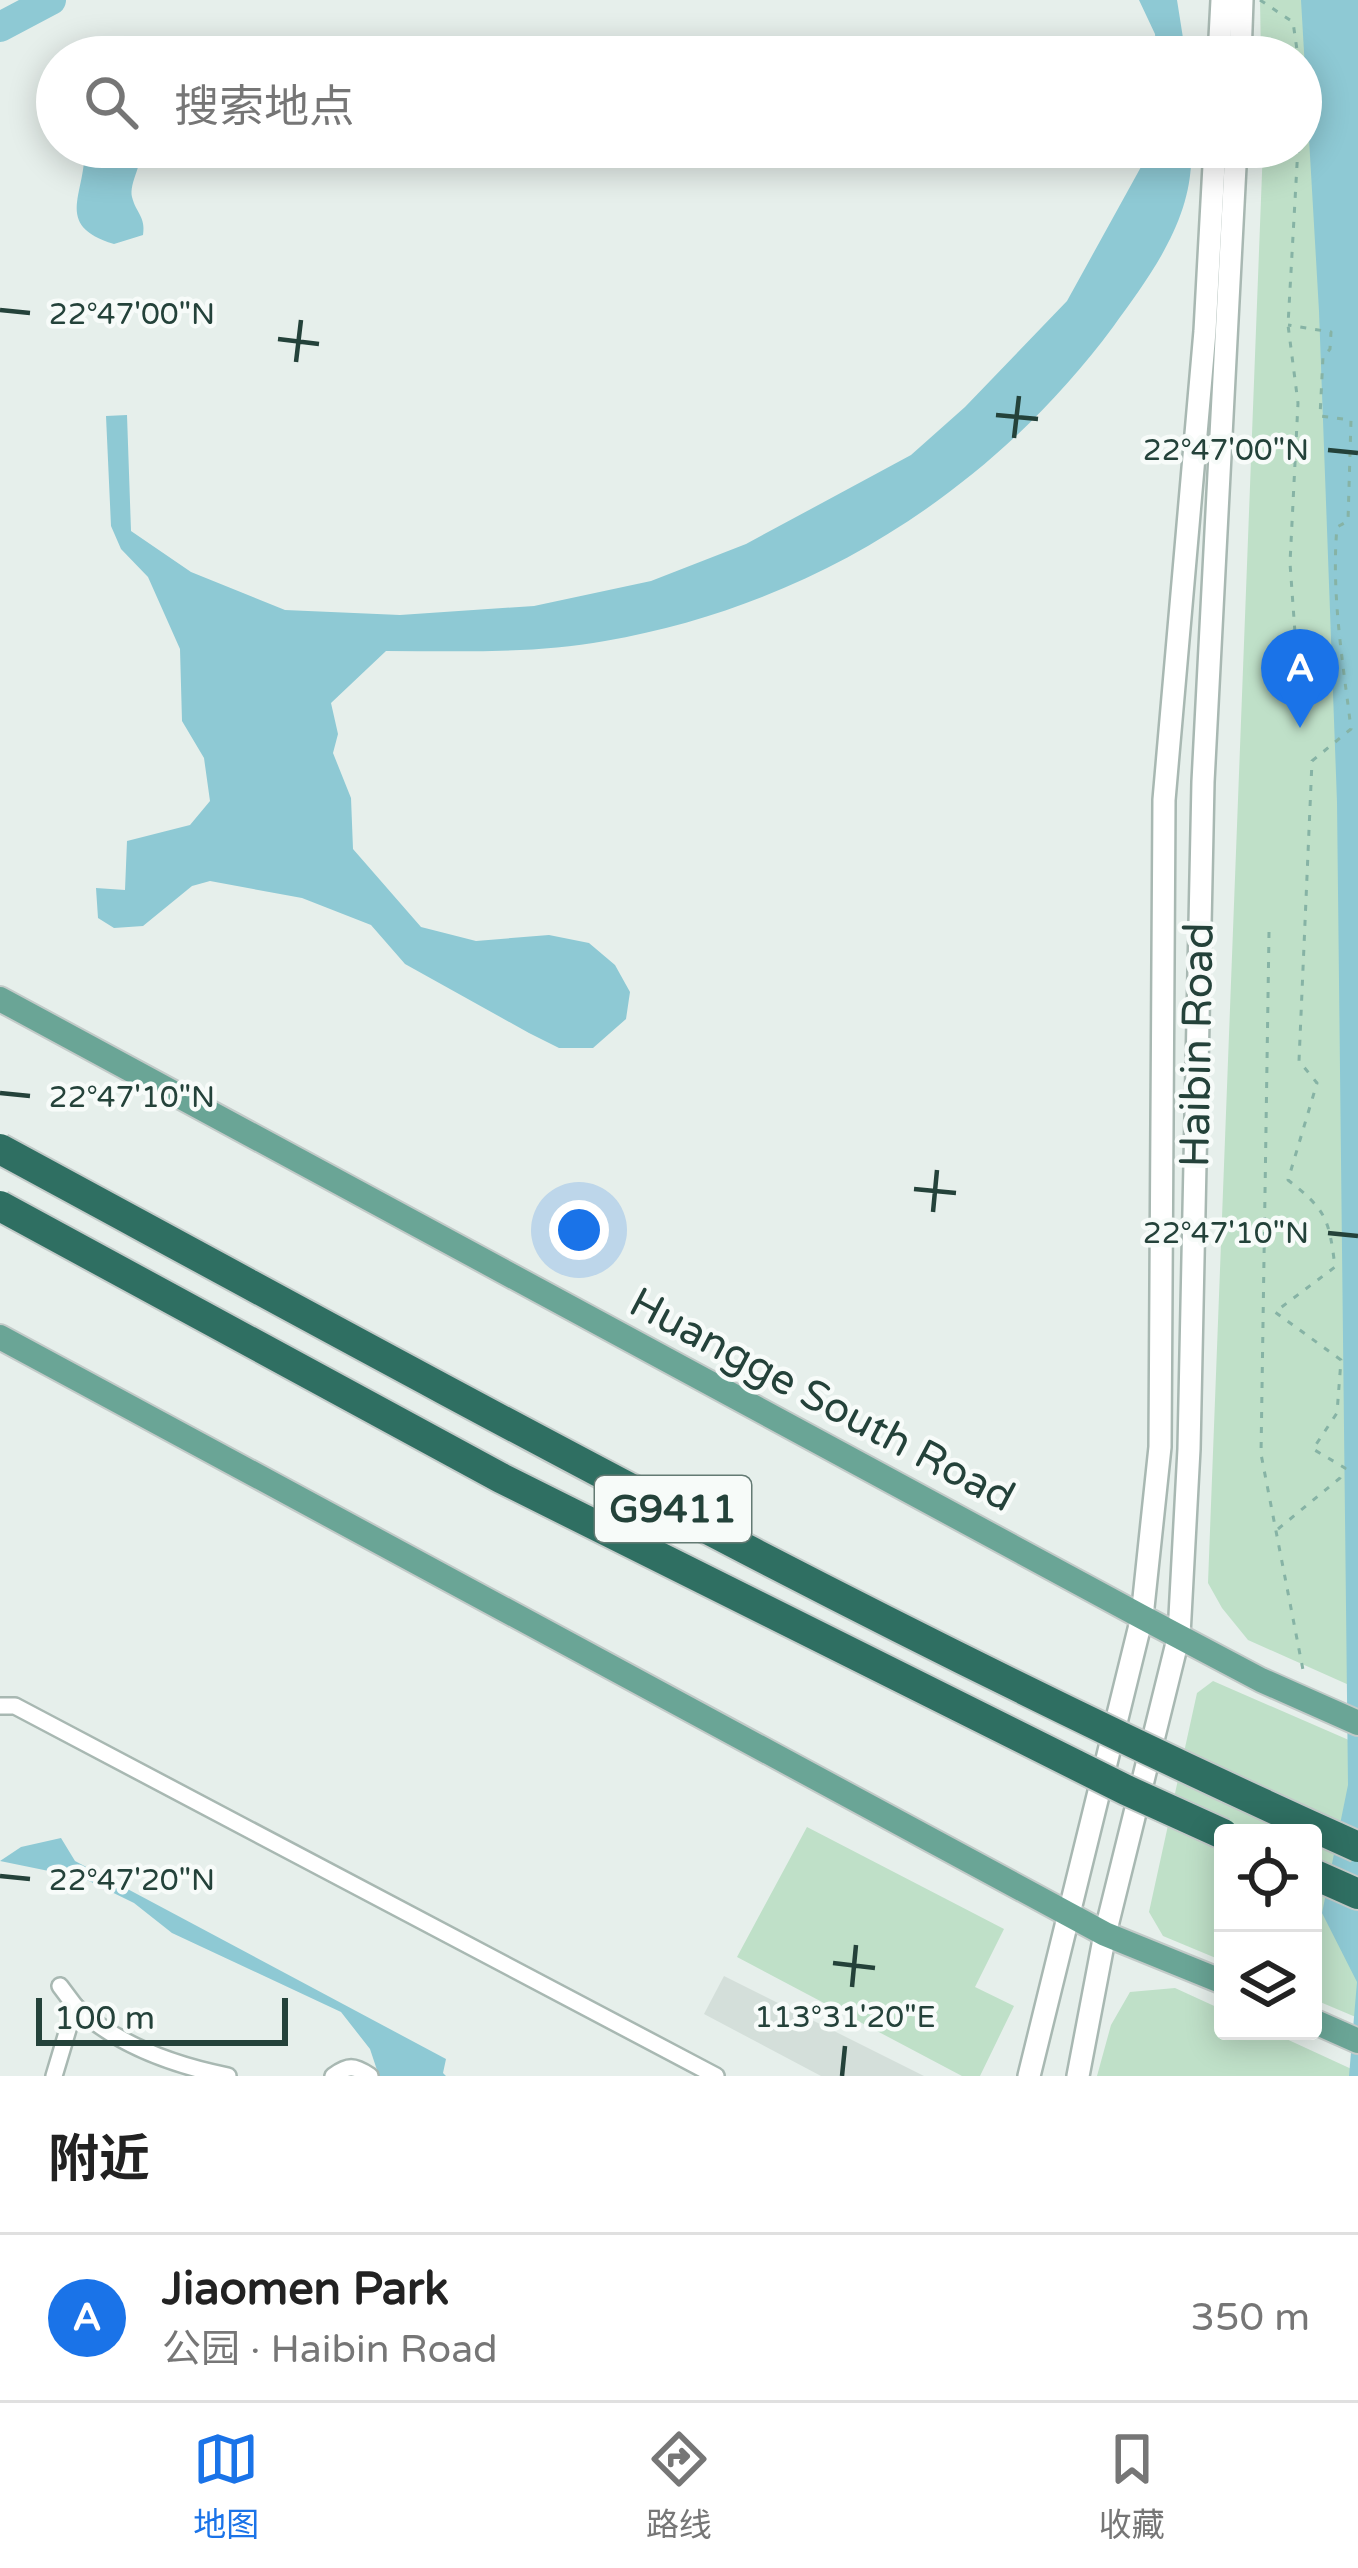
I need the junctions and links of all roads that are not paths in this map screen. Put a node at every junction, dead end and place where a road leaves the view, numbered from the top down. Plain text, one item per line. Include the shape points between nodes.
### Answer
1 (1222, 0) edge
2 (1242, 0) edge
3 (1221, 36) edge
4 (1241, 36) edge
5 (1214, 168) edge
6 (1235, 168) edge
7 (0, 1000) edge
8 (0, 1148) edge
9 (0, 1206) edge
10 (0, 1337) edge
11 (1142, 1617) junction
12 (1179, 1635) junction
13 (0, 1706) edge
14 (1358, 1723) edge
15 (1214, 1830) edge
16 (1358, 1847) edge
17 (1322, 1878) edge
18 (1358, 1894) edge
19 (1072, 1915) junction
20 (1105, 1934) junction
21 (1214, 1978) edge
22 (60, 1986) dead end
23 (75, 2006) junction
24 (1322, 2025) edge
25 (1358, 2041) edge
26 (56, 2071) edge
27 (228, 2076) edge
28 (333, 2076) edge
29 (370, 2076) edge
30 (716, 2076) edge
31 (1029, 2076) edge
32 (1078, 2076) edge

1 - 3 street
2 - 4 street
5 - 11 street via 1164,800 1160,1447
6 - 12 street, Haibin Road via 1203,782
7 - 11 main road, Huangge South Road
8 - 16 highway, G9411, bridge via 532,1437 1076,1715
9 - 15 highway, G9411, bridge via 501,1478
10 - 19 main road
11 - 12 main road, Huangge South Road
11 - 19 street
12 - 14 main road, Huangge South Road
12 - 20 street, Haibin Road
13 - 30 street via 15,1706
17 - 18 highway
19 - 20 main road
19 - 31 street
20 - 21 main road
20 - 32 street, Haibin Road
22 - 23 street
23 - 26 street
23 - 27 street via 122,2040
24 - 25 main road
28 - 29 street via 357,2067

